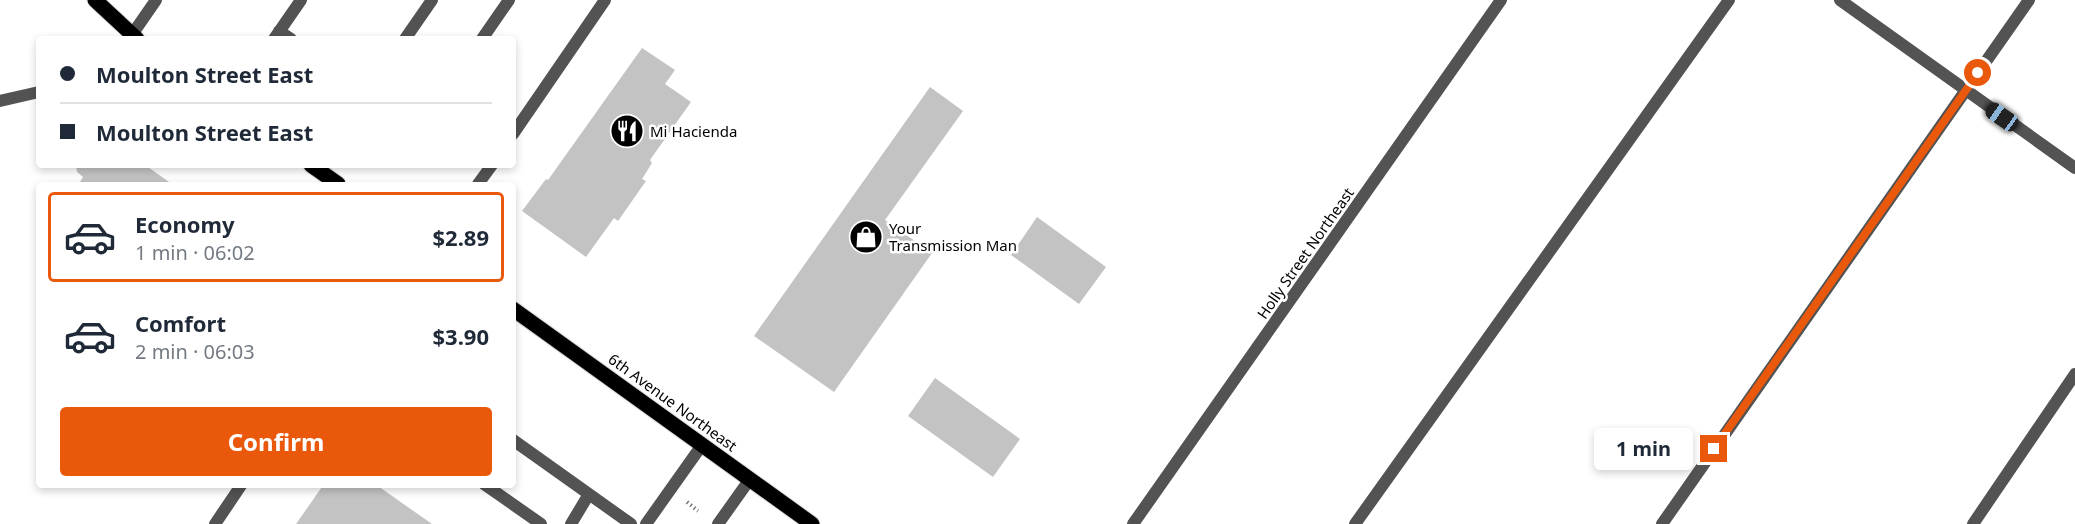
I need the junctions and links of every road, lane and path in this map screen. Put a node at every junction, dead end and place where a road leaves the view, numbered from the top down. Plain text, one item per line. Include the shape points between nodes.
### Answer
1 (95, 0) edge
2 (156, 0) edge
3 (301, 0) edge
4 (432, 0) edge
5 (509, 0) edge
6 (605, 0) edge
7 (1501, 0) edge
8 (1730, 0) edge
9 (1840, 0) edge
10 (2029, 0) edge
11 (277, 35) edge
12 (130, 36) edge
13 (133, 36) edge
14 (407, 36) edge
15 (484, 36) edge
16 (1965, 91) junction
17 (36, 93) edge
18 (0, 101) edge
19 (516, 130) edge
20 (318, 168) edge
21 (490, 168) edge
22 (2075, 168) edge
23 (335, 182) edge
24 (479, 182) edge
25 (516, 311) edge
26 (2075, 375) edge
27 (516, 442) edge
28 (702, 445) junction
29 (750, 479) junction
30 (239, 488) edge
31 (490, 488) edge
32 (589, 494) junction
33 (687, 502) dead end
34 (698, 511) dead end
35 (215, 524) edge
36 (541, 524) edge
37 (571, 524) edge
38 (631, 524) edge
39 (646, 524) edge
40 (718, 524) edge
41 (812, 524) edge
42 (1133, 524) edge
43 (1355, 524) edge
44 (1662, 524) edge
45 (1973, 524) edge

1 - 12 main road
2 - 13 street
3 - 11 street
4 - 14 street
5 - 15 street
6 - 19 street
7 - 42 street, Holly Street Northeast
8 - 43 street
9 - 16 street
10 - 16 street
16 - 22 street
16 - 44 street
17 - 18 street
20 - 23 main road
21 - 24 street
25 - 28 main road, 6th Avenue Northeast
26 - 45 street
27 - 32 street
28 - 29 main road, 6th Avenue Northeast
28 - 39 street
29 - 40 street
29 - 41 main road, 6th Avenue Northeast
30 - 35 street
31 - 36 street
32 - 37 street
32 - 38 street
33 - 34 path

